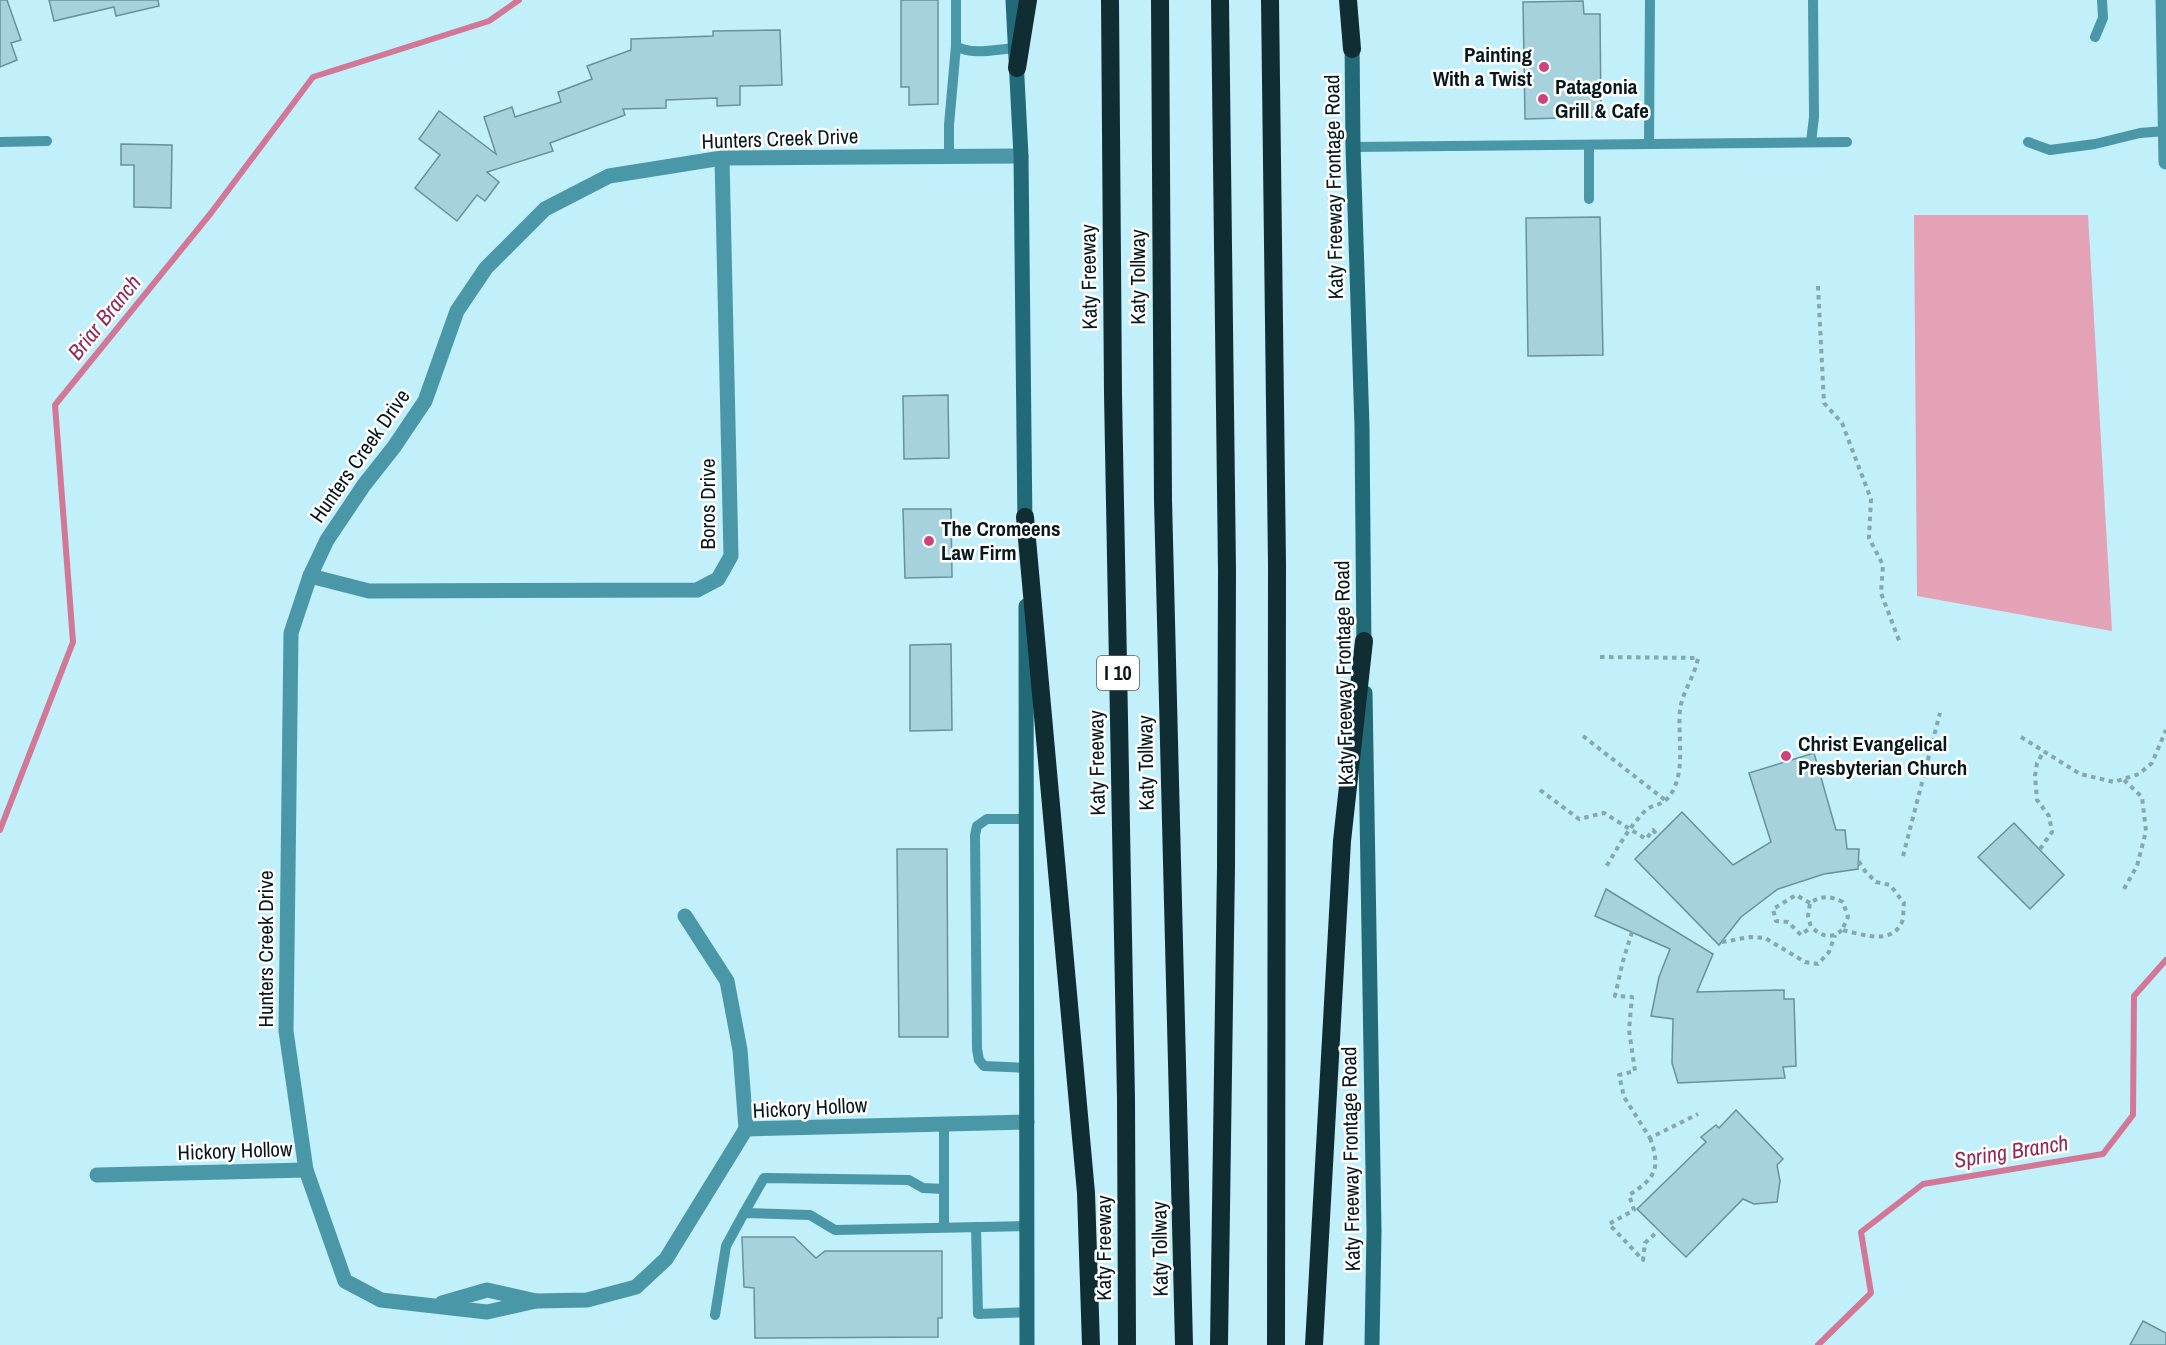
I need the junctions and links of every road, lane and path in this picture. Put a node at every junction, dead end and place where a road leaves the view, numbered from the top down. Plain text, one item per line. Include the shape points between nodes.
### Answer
1 (956, 0) edge
2 (1013, 0) edge
3 (1028, 0) edge
4 (1110, 0) edge
5 (1160, 0) edge
6 (1220, 0) edge
7 (1270, 0) edge
8 (1348, 0) edge
9 (1353, 0) edge
10 (1650, 0) edge
11 (1812, 0) edge
12 (2102, 0) edge
13 (2163, 0) edge
14 (2095, 37) dead end
15 (956, 45) junction
16 (1016, 48) junction
17 (1352, 49) junction
18 (1017, 68) junction
19 (2165, 131) edge
20 (47, 141) dead end
21 (2028, 141) dead end
22 (0, 142) edge
23 (1811, 142) junction
24 (1846, 142) dead end
25 (1649, 144) junction
26 (1589, 145) junction
27 (1353, 147) junction
28 (1021, 156) junction
29 (949, 157) junction
30 (722, 158) junction
31 (2166, 162) edge
32 (1589, 200) dead end
33 (1818, 286) dead end
34 (1025, 517) junction
35 (310, 576) junction
36 (1364, 642) junction
37 (1900, 644) dead end
38 (1600, 657) dead end
39 (1940, 713) dead end
40 (2166, 730) edge
41 (1583, 736) dead end
42 (2021, 737) dead end
43 (2044, 751) junction
44 (2123, 779) junction
45 (1540, 790) dead end
46 (1666, 800) junction
47 (1026, 819) junction
48 (1630, 829) junction
49 (1658, 836) dead end
50 (2040, 849) dead end
51 (1903, 856) dead end
52 (1858, 860) dead end
53 (1606, 867) dead end
54 (2124, 889) dead end
55 (1810, 903) junction
56 (685, 916) dead end
57 (1811, 927) junction
58 (1842, 930) junction
59 (1632, 932) dead end
60 (1835, 935) junction
61 (1722, 942) dead end
62 (1027, 1068) junction
63 (1698, 1114) dead end
64 (1027, 1122) junction
65 (944, 1124) junction
66 (746, 1129) junction
67 (1650, 1138) junction
68 (306, 1170) junction
69 (98, 1175) dead end
70 (944, 1189) junction
71 (744, 1213) junction
72 (1027, 1226) junction
73 (944, 1227) junction
74 (976, 1227) junction
75 (1659, 1230) dead end
76 (536, 1301) junction
77 (435, 1305) junction
78 (1028, 1312) junction
79 (715, 1315) dead end
80 (1028, 1345) edge
81 (1091, 1345) edge
82 (1127, 1345) edge
83 (1184, 1345) edge
84 (1219, 1345) edge
85 (1276, 1345) edge
86 (1314, 1345) edge
87 (1372, 1345) edge

1 - 15 lane
2 - 16 main road
3 - 18 highway
4 - 82 highway, Katy Freeway / I 10
5 - 83 highway, Katy Tollway via 1163,511
6 - 84 highway via 1227,583
7 - 85 highway via 1277,565
8 - 17 highway
9 - 17 main road, Katy Freeway Frontage Road
10 - 25 lane
11 - 23 lane
12 - 14 lane via 2103,18
13 - 19 street
15 - 16 lane via 963,51
15 - 29 lane
16 - 18 main road
17 - 27 main road, Katy Freeway Frontage Road
18 - 28 main road
19 - 21 lane via 2050,150
19 - 31 street
20 - 22 lane
23 - 24 lane
23 - 25 lane
25 - 26 lane
26 - 27 lane
26 - 32 lane
27 - 36 main road, Katy Freeway Frontage Road
28 - 29 street, Hunters Creek Drive
28 - 34 main road
29 - 30 street, Hunters Creek Drive
30 - 35 street, Hunters Creek Drive via 609,176 545,209 486,268 457,311 425,401 327,540
30 - 35 street, Boros Drive via 731,556 718,579 697,590 369,591
33 - 37 path via 1824,404 1842,423 1871,500 1869,538 1883,565 1881,593
34 - 47 main road
34 - 81 highway via 1086,1193
35 - 68 street, Hunters Creek Drive via 291,633 286,1020
36 - 86 highway via 1342,841
36 - 87 main road, Katy Freeway Frontage Road via 1374,1231
38 - 46 path via 1698,658 1680,708 1681,756 1677,779
39 - 51 path
40 - 44 path via 2152,764
41 - 46 path
42 - 43 path
43 - 44 path via 2080,774 2114,782
43 - 50 path via 2035,776 2037,800 2049,816 2052,832
44 - 54 path via 2142,797 2146,831 2137,866
45 - 48 path via 1579,819 1604,813
46 - 48 path via 1648,808
47 - 62 main road
47 - 62 lane via 987,819 977,826 975,835 979,1060 984,1066
48 - 49 path via 1646,839 1653,830
48 - 53 path
52 - 58 path via 1876,882 1890,885 1904,903 1902,921 1891,935 1877,937
55 - 57 path
55 - 57 path via 1796,895 1773,909 1776,921 1788,922 1800,934
55 - 58 path via 1819,897 1843,902 1848,917
56 - 66 street via 726,981 740,1050
57 - 60 path via 1822,936
58 - 60 path
59 - 67 path via 1615,996 1632,997 1629,1030 1635,1071 1619,1075 1624,1097
60 - 61 path via 1829,952 1818,964 1805,962 1765,938
62 - 64 main road
63 - 67 path
64 - 65 street, Hickory Hollow
64 - 72 main road
65 - 66 street, Hickory Hollow
65 - 70 lane
66 - 76 street, Hickory Hollow via 666,1259 636,1287 587,1300
67 - 75 path via 1657,1155 1655,1171 1646,1184 1629,1194 1634,1210 1609,1224 1643,1260 1645,1243
68 - 69 street, Hickory Hollow
68 - 77 street, Hickory Hollow via 345,1281 381,1300
70 - 71 lane via 923,1188 909,1180 764,1178
70 - 73 lane
71 - 73 lane via 810,1215 835,1230
71 - 79 lane via 726,1246
72 - 74 lane
72 - 78 main road
73 - 74 lane
74 - 78 lane via 978,1314
76 - 77 street, Hickory Hollow via 487,1312
76 - 77 street, Hickory Hollow via 487,1290
78 - 80 main road

